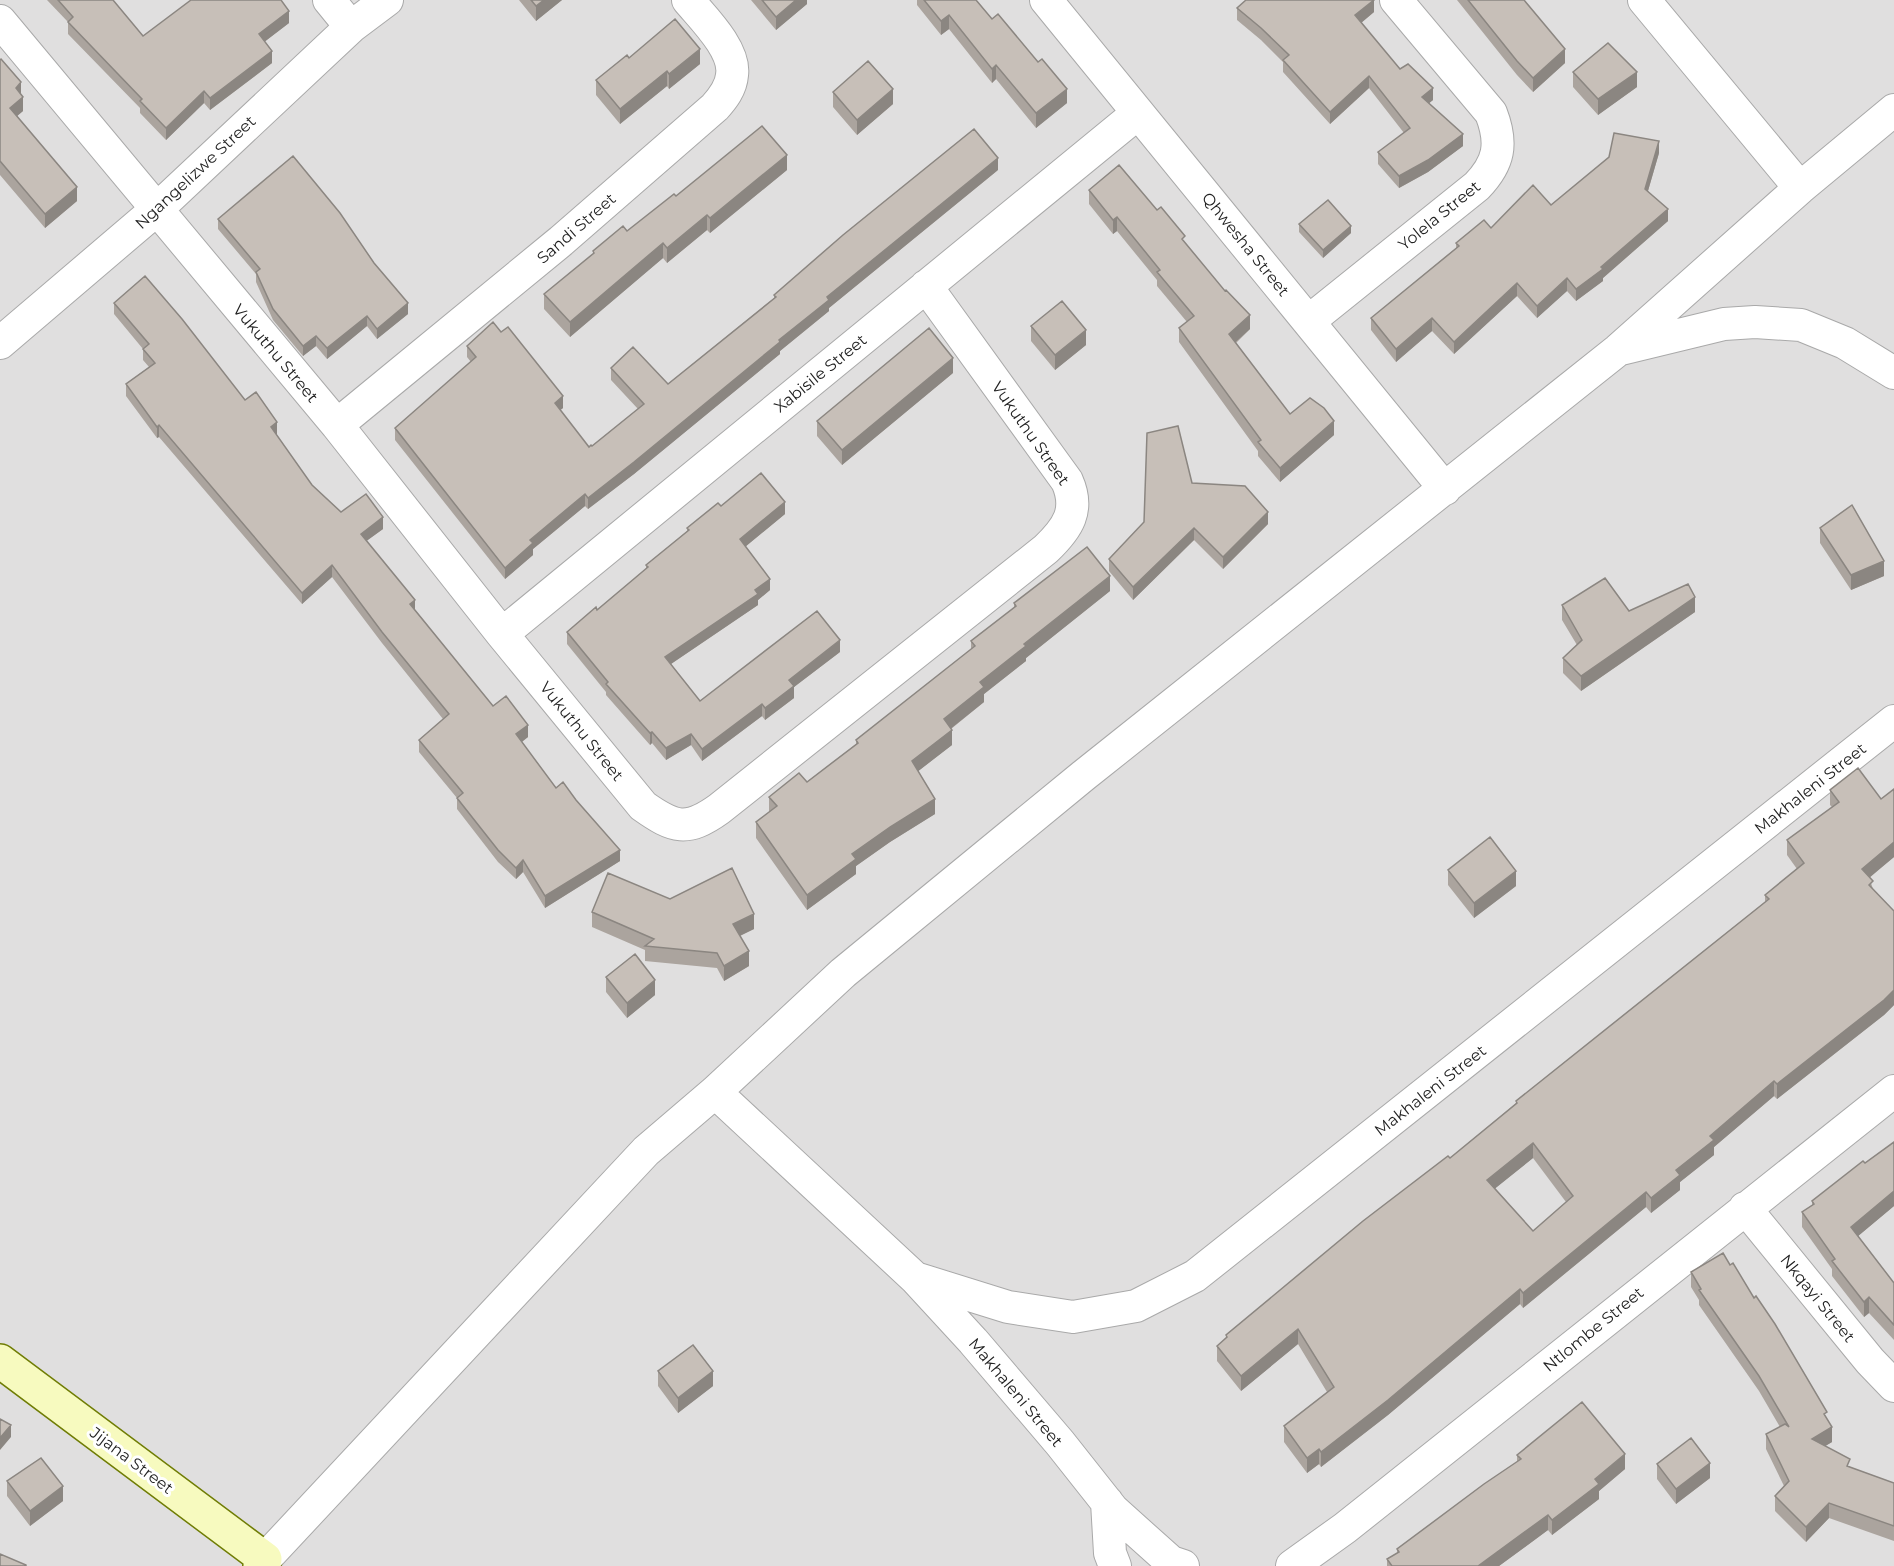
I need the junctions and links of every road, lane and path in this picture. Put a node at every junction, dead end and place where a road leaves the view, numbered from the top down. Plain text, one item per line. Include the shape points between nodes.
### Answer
1 (329, 0) edge
2 (387, 0) edge
3 (688, 0) edge
4 (1046, 0) edge
5 (1396, 0) edge
6 (1644, 0) edge
7 (0, 21) edge
8 (351, 27) junction
9 (1894, 110) edge
10 (1138, 113) junction
11 (1800, 188) junction
12 (156, 210) junction
13 (926, 286) junction
14 (1309, 321) junction
15 (0, 343) edge
16 (1618, 350) junction
17 (1894, 373) edge
18 (337, 425) junction
19 (1445, 489) junction
20 (502, 634) junction
21 (1894, 721) edge
22 (1894, 1091) edge
23 (715, 1092) junction
24 (1745, 1208) junction
25 (915, 1278) junction
26 (0, 1361) edge
27 (1894, 1386) edge
28 (1110, 1506) junction
29 (262, 1562) edge
30 (1305, 1562) edge
31 (1115, 1566) edge
32 (1183, 1566) edge

1 - 8 street
2 - 8 street, Ngangelizwe Street
3 - 18 street, Sandi Street via 732,60 730,85 715,107 561,242
4 - 10 street, Qhwesha Street
5 - 14 street, Yolela Street via 1491,113 1498,137 1496,159 1477,186
6 - 11 street
7 - 12 street, Vukuthu Street
8 - 12 street, Ngangelizwe Street
9 - 11 street
10 - 13 street, Xabisile Street
10 - 14 street, Qhwesha Street
11 - 16 street
12 - 15 street, Ngangelizwe Street
12 - 18 street, Vukuthu Street
13 - 20 street, Xabisile Street
13 - 20 street, Vukuthu Street via 1070,487 1070,518 1046,549 719,809 692,824 670,823 644,806
14 - 19 street, Qhwesha Street
16 - 17 street via 1724,324 1801,325 1845,343
16 - 19 street
18 - 20 street, Vukuthu Street
19 - 23 street via 843,973
21 - 25 street, Makhaleni Street via 1195,1276 1137,1306 1073,1317 1008,1307
22 - 24 street, Ntlombe Street
23 - 25 street, Makhaleni Street
23 - 29 street via 646,1151
24 - 27 street, Nkqayi Street via 1869,1361
24 - 30 street, Ntlombe Street
25 - 28 street, Makhaleni Street via 980,1349
26 - 29 street, Jijana Street
28 - 31 street via 1110,1554
28 - 32 street via 1171,1562

